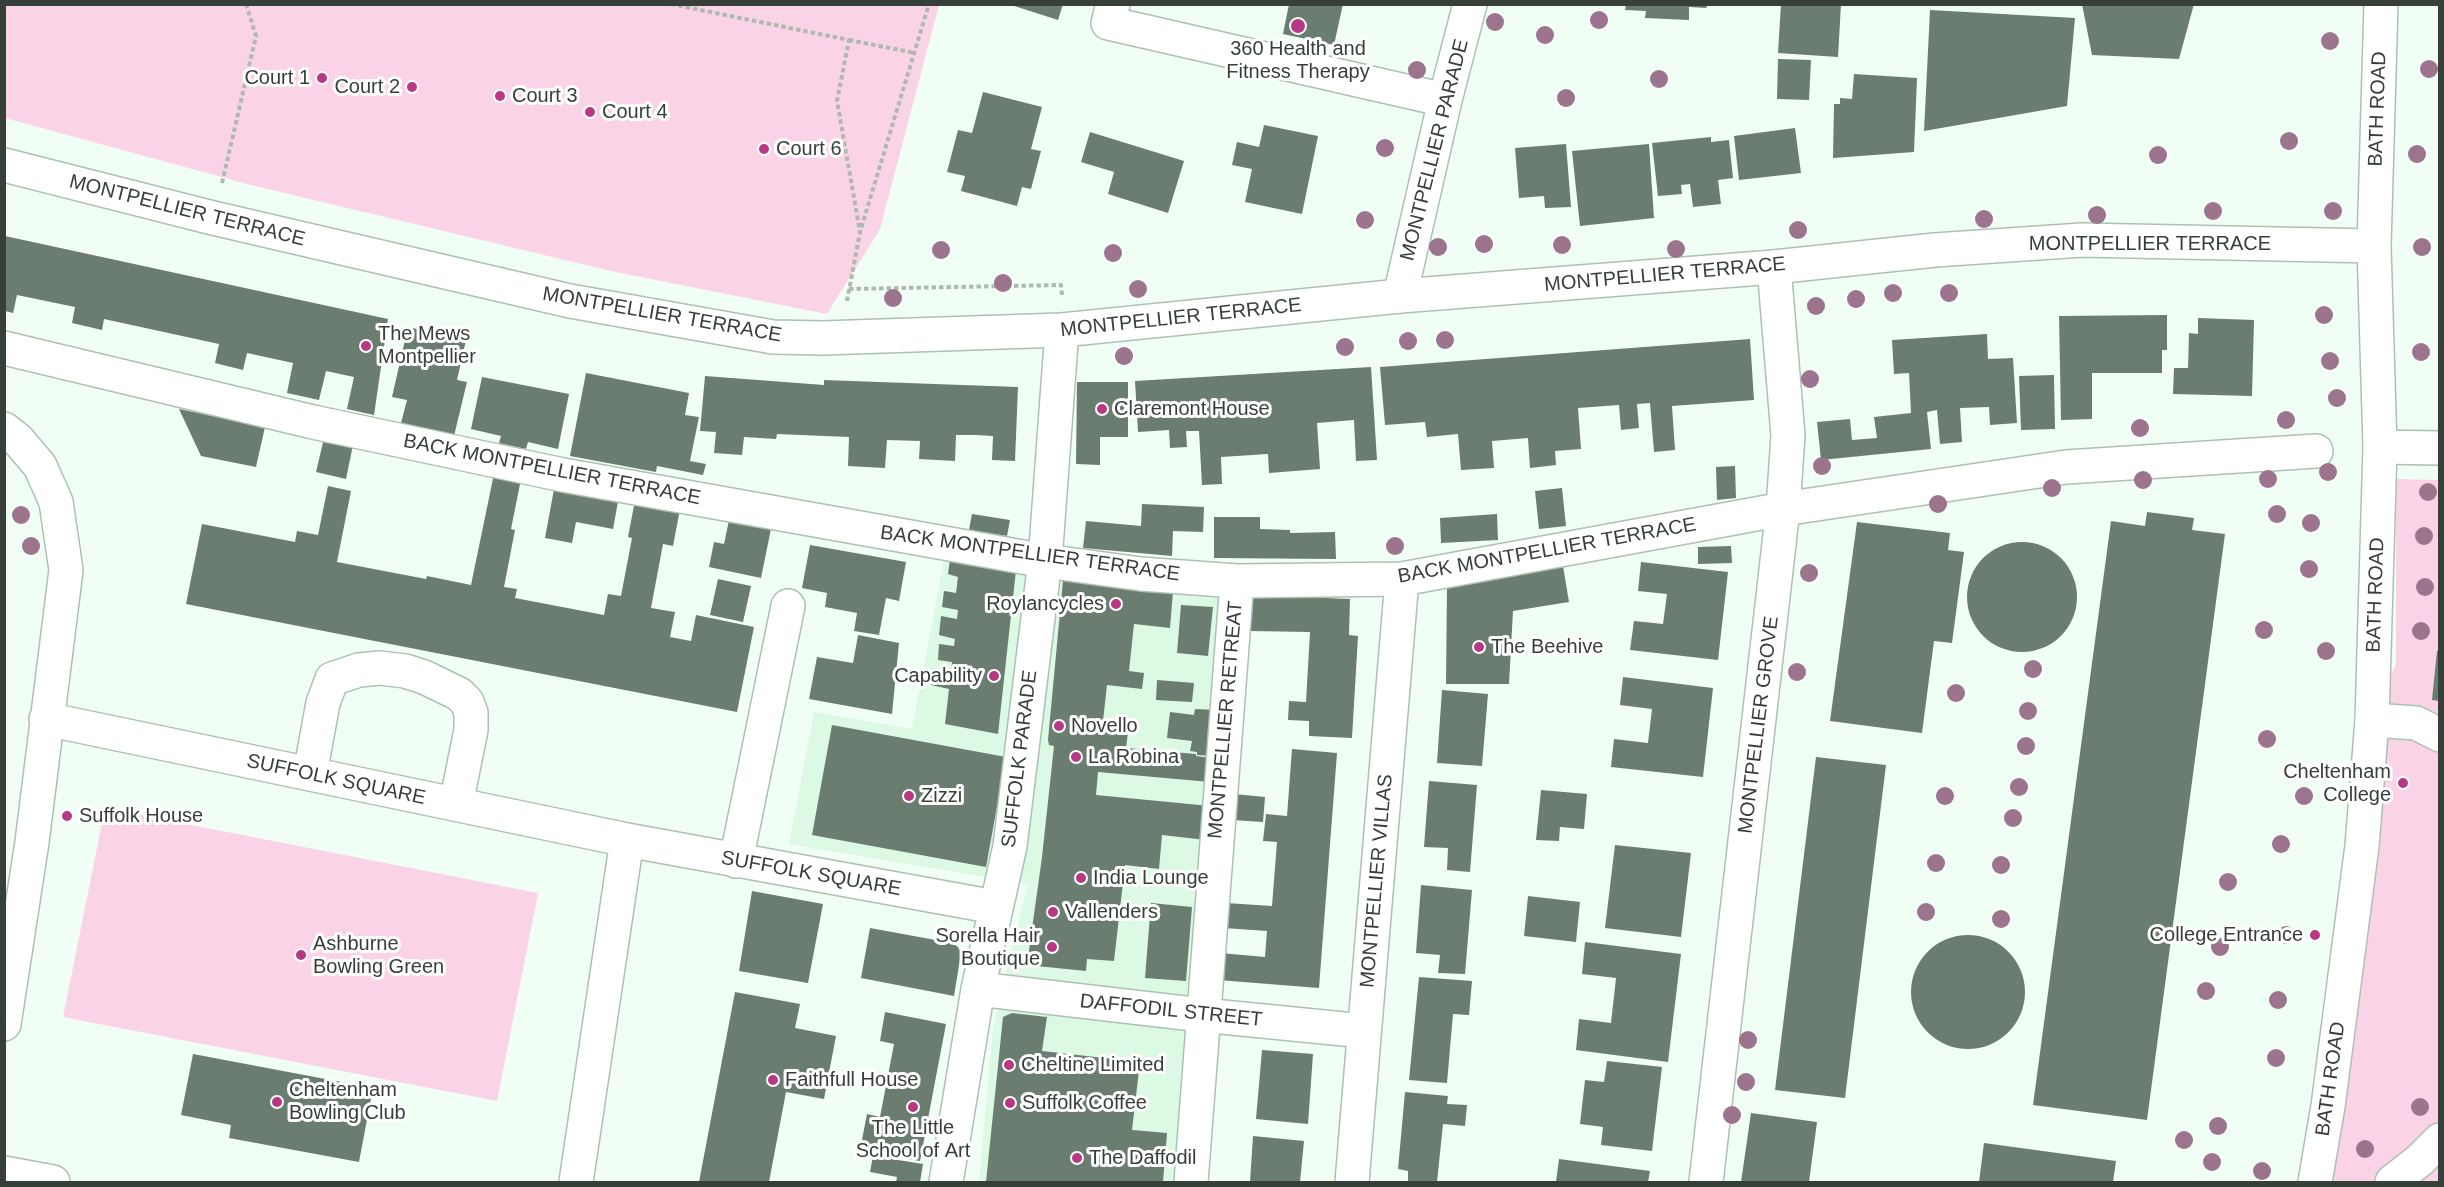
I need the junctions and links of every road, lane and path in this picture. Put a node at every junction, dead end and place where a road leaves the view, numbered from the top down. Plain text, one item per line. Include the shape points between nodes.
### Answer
1 (246, 4) edge
2 (671, 4) edge
3 (929, 4) edge
4 (1113, 4) edge
5 (1470, 4) edge
6 (2381, 4) edge
7 (849, 40) junction
8 (915, 53) junction
9 (1445, 100) junction
10 (4, 165) edge
11 (213, 219) junction
12 (860, 232) junction
13 (2374, 246) junction
14 (1774, 267) junction
15 (1400, 296) junction
16 (1062, 330) junction
17 (4, 348) edge
18 (4, 429) edge
19 (2380, 447) junction
20 (2439, 448) edge
21 (2316, 451) dead end
22 (1784, 509) junction
23 (1045, 561) junction
24 (1402, 579) junction
25 (1237, 581) junction
26 (788, 606) dead end
27 (46, 719) junction
28 (2372, 720) junction
29 (2439, 735) edge
30 (310, 774) junction
31 (456, 804) junction
32 (627, 840) junction
33 (736, 861) junction
34 (995, 908) junction
35 (978, 989) junction
36 (1202, 1015) junction
37 (4, 1024) edge
38 (1364, 1031) junction
39 (2439, 1140) edge
40 (4, 1173) edge
41 (53, 1182) edge
42 (576, 1182) edge
43 (946, 1182) edge
44 (1191, 1182) edge
45 (1352, 1182) edge
46 (1706, 1182) edge
47 (2315, 1182) edge
48 (2392, 1182) edge

1 - 11 path via 256,36
2 - 7 path
3 - 8 path
4 - 9 main road via 1108,24
5 - 9 main road, MONTPELLIER PARADE
6 - 13 main road, BATH ROAD
7 - 8 path
7 - 12 path via 837,101
8 - 12 path
9 - 15 main road, MONTPELLIER PARADE
10 - 11 main road, MONTPELLIER TERRACE
11 - 16 main road, MONTPELLIER TERRACE via 570,301 773,337
12 - 16 path via 849,289 1061,285
13 - 14 main road, MONTPELLIER TERRACE via 2082,240
13 - 19 main road, BATH ROAD
14 - 15 main road, MONTPELLIER TERRACE
14 - 22 main road, MONTPELLIER GROVE via 1788,435
15 - 16 main road, MONTPELLIER TERRACE
16 - 23 main road, SUFFOLK PARADE
17 - 23 main road, BACK MONTPELLIER TERRACE via 313,422 563,475
18 - 27 main road via 40,466 56,502 62,534 66,570
19 - 20 main road
19 - 28 main road, BATH ROAD
21 - 22 main road, BACK MONTPELLIER TERRACE via 2066,467
22 - 24 main road, BACK MONTPELLIER TERRACE
22 - 46 main road, MONTPELLIER GROVE
23 - 25 main road, BACK MONTPELLIER TERRACE
23 - 34 main road, SUFFOLK PARADE via 1010,846
24 - 25 main road, BACK MONTPELLIER TERRACE
24 - 38 main road, MONTPELLIER VILLAS
25 - 36 main road, MONTPELLIER RETREAT
26 - 33 main road
27 - 30 main road, SUFFOLK SQUARE
27 - 37 main road
28 - 29 main road via 2416,723
28 - 47 main road, BATH ROAD via 2362,846
30 - 31 main road, SUFFOLK SQUARE
30 - 31 main road via 324,696 332,679 359,670 405,672 453,690 467,702 471,730
31 - 32 main road, SUFFOLK SQUARE
32 - 33 main road, SUFFOLK SQUARE
32 - 42 main road
33 - 34 main road, SUFFOLK SQUARE
34 - 35 main road, SUFFOLK PARADE
35 - 36 main road, DAFFODIL STREET
35 - 43 main road, SUFFOLK PARADE
36 - 38 main road, DAFFODIL STREET
36 - 44 main road, MONTPELLIER RETREAT
38 - 45 main road, MONTPELLIER VILLAS
39 - 48 main road
40 - 41 main road

